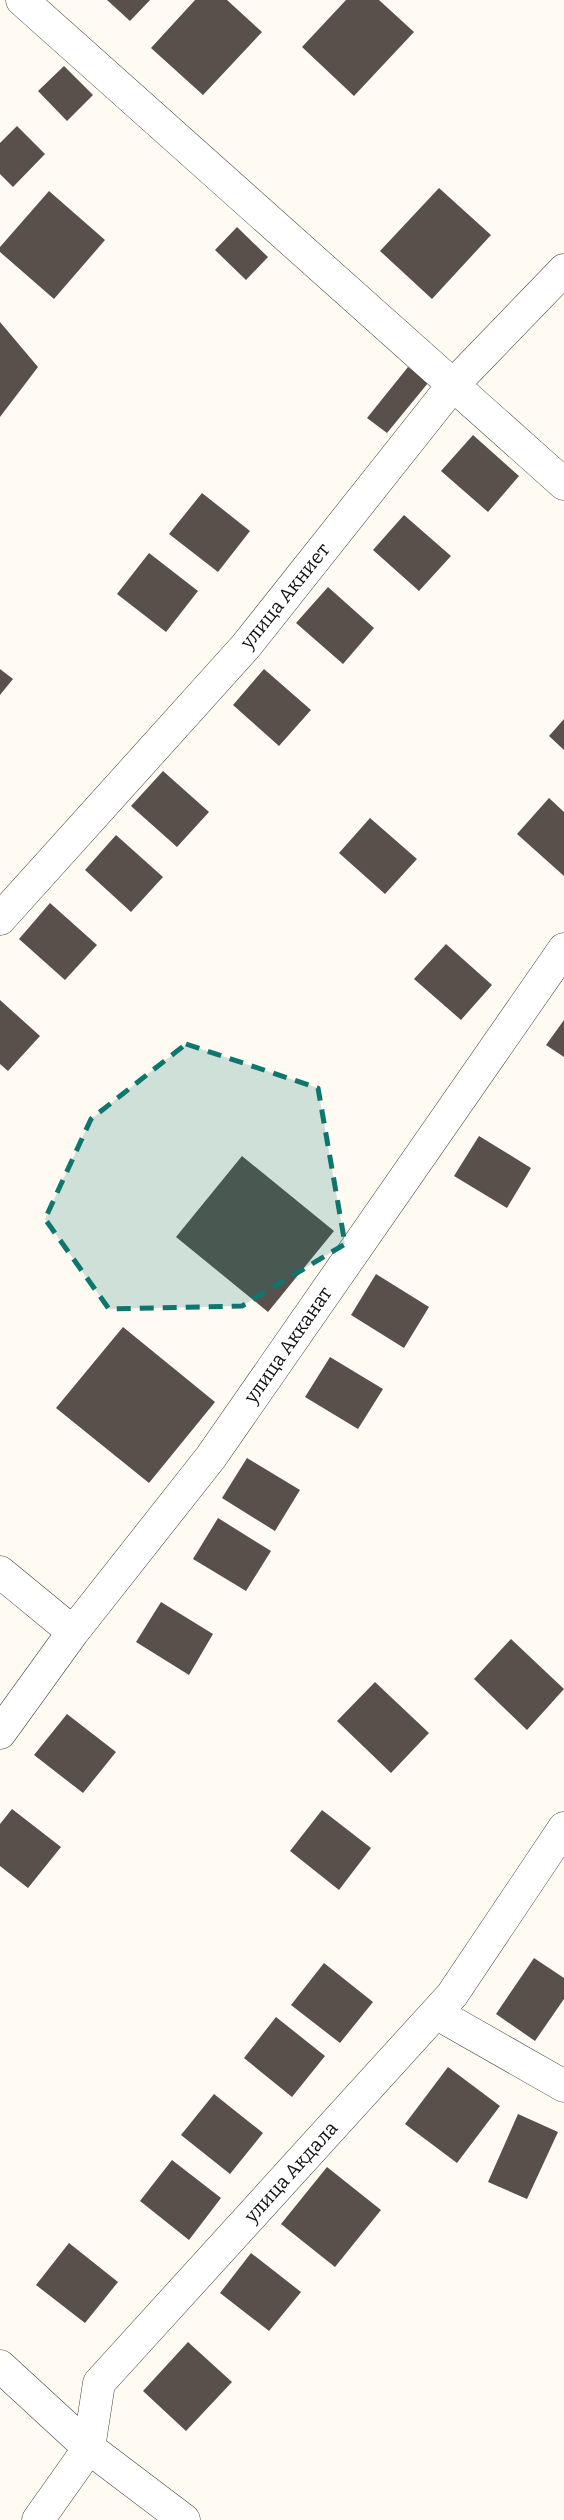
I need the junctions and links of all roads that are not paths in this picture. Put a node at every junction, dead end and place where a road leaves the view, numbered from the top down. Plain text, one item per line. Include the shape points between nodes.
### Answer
1 (7, 0) edge
2 (22, 0) edge
3 (0, 11) edge
4 (564, 270) edge
5 (453, 384) junction
6 (564, 484) edge
7 (0, 919) edge
8 (564, 949) edge
9 (0, 1572) edge
10 (73, 1632) junction
11 (0, 1733) edge
12 (564, 1828) edge
13 (436, 2013) junction
14 (564, 2086) edge
15 (0, 2365) edge
16 (89, 2448) junction
17 (38, 2520) edge
18 (184, 2520) edge

1 - 3 street
2 - 5 street
4 - 5 street, улица Акниет
5 - 6 street
5 - 7 street, улица Акниет via 246,646
8 - 10 street, улица Акканат via 211,1457
9 - 10 street
10 - 11 street, улица Акканат
12 - 13 street, улица Акдала
13 - 14 street
13 - 16 street, улица Акдала via 99,2383
15 - 16 street
16 - 17 street, улица Акдала
16 - 18 street

